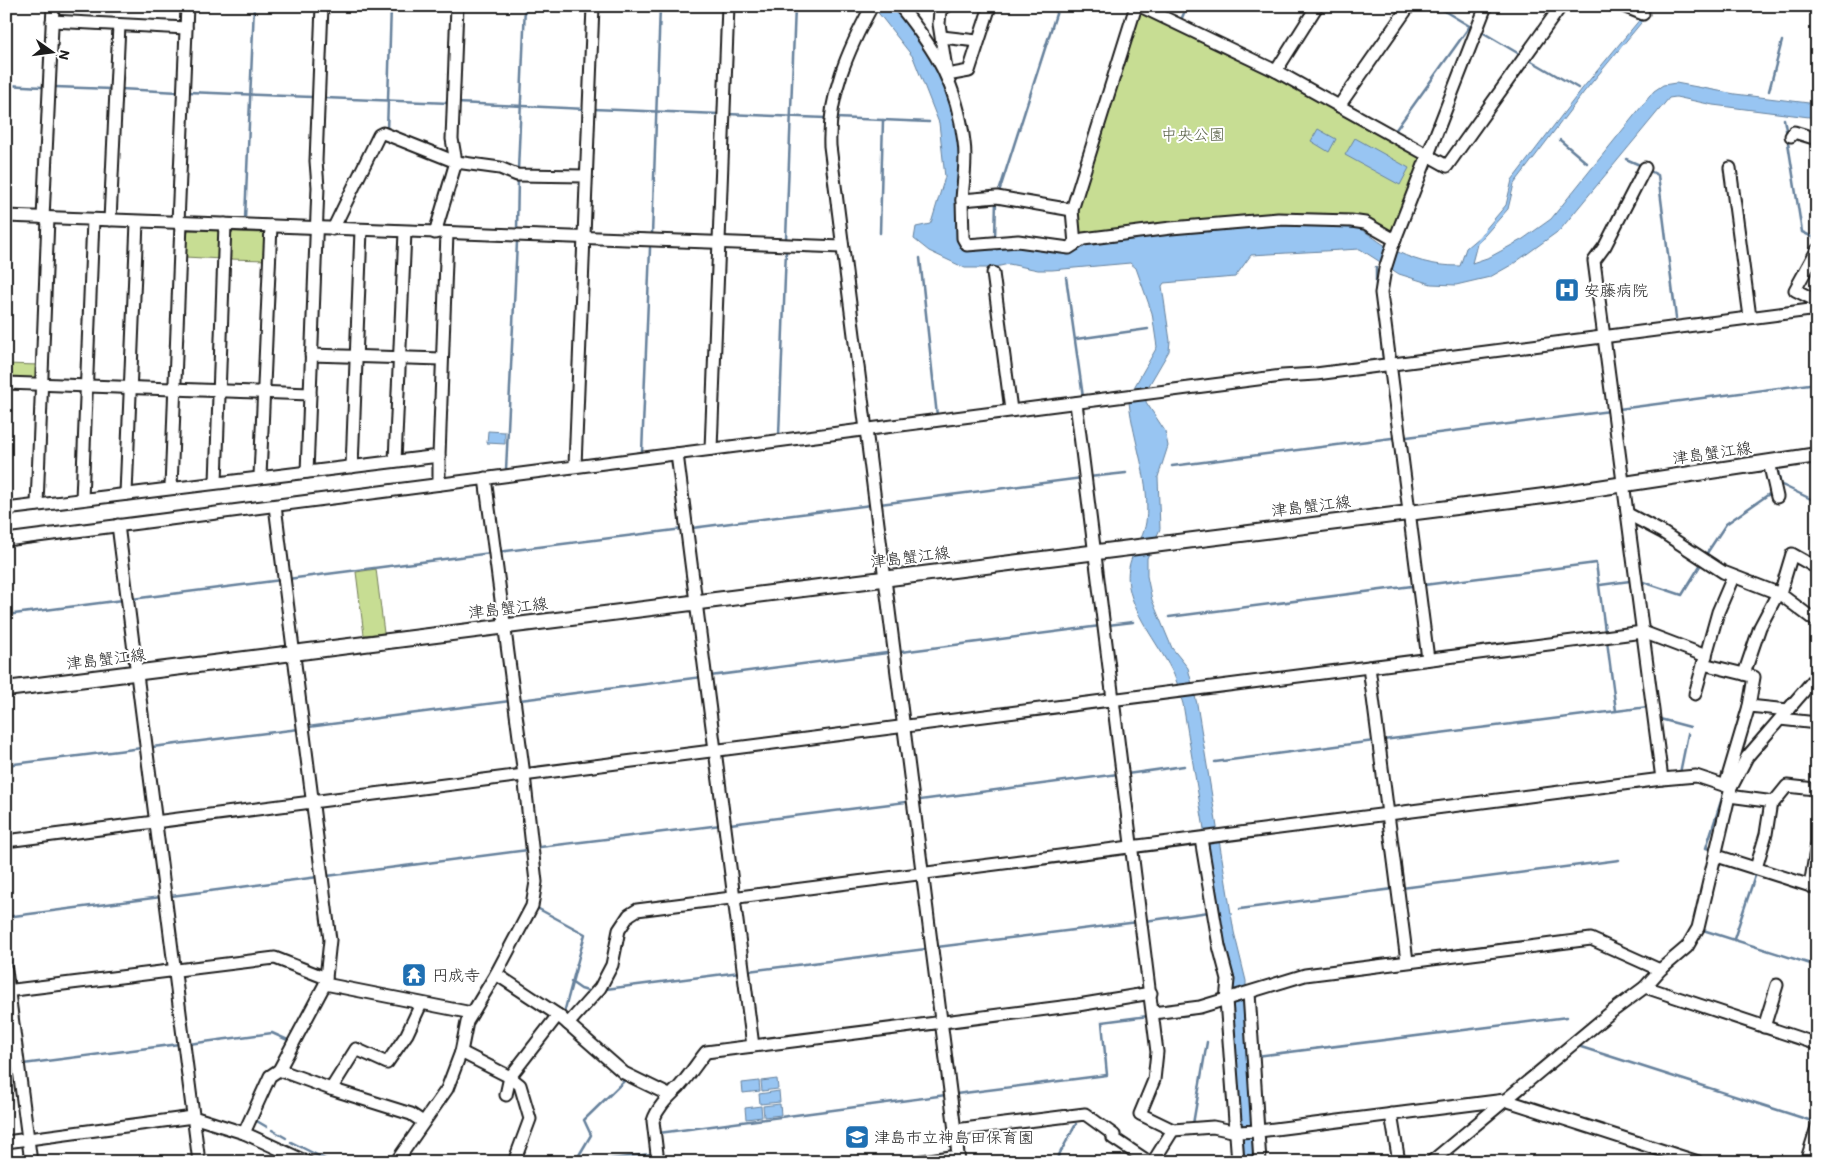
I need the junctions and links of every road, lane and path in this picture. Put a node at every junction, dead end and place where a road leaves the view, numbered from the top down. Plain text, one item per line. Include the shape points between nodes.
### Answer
1 (52, 6) edge
2 (187, 6) edge
3 (322, 6) edge
4 (457, 6) edge
5 (593, 6) edge
6 (728, 6) edge
7 (900, 6) edge
8 (990, 6) edge
9 (1138, 6) edge
10 (1318, 6) edge
11 (1409, 6) edge
12 (1486, 6) edge
13 (1561, 6) edge
14 (1623, 6) edge
15 (941, 7) edge
16 (868, 9) edge
17 (1643, 14) dead end
18 (52, 21) junction
19 (119, 24) junction
20 (186, 28) junction
21 (942, 38) junction
22 (977, 41) junction
23 (1276, 71) junction
24 (947, 75) junction
25 (1339, 106) junction
26 (1791, 136) dead end
27 (1817, 140) edge
28 (1426, 155) junction
29 (456, 162) junction
30 (1645, 168) dead end
31 (1730, 168) dead end
32 (585, 176) junction
33 (962, 200) junction
34 (1072, 210) junction
35 (6, 216) edge
36 (46, 218) junction
37 (93, 220) junction
38 (110, 220) junction
39 (137, 222) junction
40 (180, 223) junction
41 (225, 224) junction
42 (270, 226) junction
43 (316, 228) junction
44 (333, 229) junction
45 (361, 230) junction
46 (405, 232) junction
47 (435, 233) junction
48 (447, 233) junction
49 (584, 238) junction
50 (719, 244) junction
51 (1075, 244) junction
52 (1394, 244) junction
53 (842, 247) junction
54 (1817, 250) edge
55 (993, 273) dead end
56 (1817, 301) edge
57 (1817, 312) edge
58 (1750, 318) junction
59 (1605, 336) junction
60 (311, 355) junction
61 (356, 356) junction
62 (399, 357) junction
63 (442, 359) junction
64 (1389, 360) junction
65 (6, 383) edge
66 (42, 384) junction
67 (87, 386) junction
68 (131, 388) junction
69 (176, 390) junction
70 (221, 391) junction
71 (264, 393) junction
72 (310, 394) junction
73 (1076, 402) junction
74 (1012, 410) junction
75 (866, 429) junction
76 (711, 446) junction
77 (677, 454) junction
78 (439, 456) junction
79 (1817, 456) edge
80 (395, 461) junction
81 (1769, 462) junction
82 (575, 463) junction
83 (352, 467) junction
84 (307, 472) junction
85 (260, 476) junction
86 (485, 478) junction
87 (216, 482) junction
88 (439, 482) junction
89 (1624, 484) junction
90 (171, 488) junction
91 (126, 494) junction
92 (1777, 497) dead end
93 (82, 499) junction
94 (37, 505) junction
95 (275, 506) junction
96 (6, 509) edge
97 (1408, 511) junction
98 (1628, 514) junction
99 (118, 525) junction
100 (6, 540) edge
101 (1094, 552) junction
102 (1817, 568) edge
103 (1733, 577) junction
104 (884, 578) junction
105 (1779, 594) junction
106 (696, 602) junction
107 (1817, 622) edge
108 (504, 626) junction
109 (1643, 632) junction
110 (293, 653) junction
111 (1428, 659) junction
112 (1704, 660) junction
113 (1369, 667) junction
114 (137, 673) junction
115 (1744, 674) junction
116 (1817, 676) edge
117 (6, 689) edge
118 (1695, 694) dead end
119 (1114, 700) junction
120 (1749, 706) junction
121 (1784, 714) junction
122 (1817, 723) edge
123 (903, 726) junction
124 (715, 750) junction
125 (524, 775) junction
126 (1662, 779) junction
127 (1816, 789) edge
128 (1728, 790) junction
129 (313, 802) junction
130 (1771, 802) junction
131 (1388, 814) junction
132 (157, 822) junction
133 (1202, 839) junction
134 (6, 841) edge
135 (1817, 844) edge
136 (1132, 847) junction
137 (1716, 856) junction
138 (1756, 868) junction
139 (922, 874) junction
140 (1813, 887) edge
141 (735, 898) junction
142 (1407, 961) junction
143 (6, 970) edge
144 (175, 970) junction
145 (1660, 970) junction
146 (496, 974) junction
147 (325, 981) junction
148 (1777, 985) dead end
149 (1645, 987) junction
150 (11, 990) edge
151 (1249, 993) junction
152 (1151, 994) junction
153 (1227, 999) junction
154 (422, 1004) junction
155 (472, 1013) junction
156 (1153, 1013) junction
157 (558, 1015) junction
158 (941, 1021) junction
159 (568, 1024) junction
160 (1764, 1027) junction
161 (1817, 1044) edge
162 (753, 1046) junction
163 (461, 1052) junction
164 (279, 1070) junction
165 (510, 1077) junction
166 (331, 1089) junction
167 (506, 1095) dead end
168 (669, 1095) junction
169 (1505, 1100) junction
170 (1392, 1114) junction
171 (193, 1117) junction
172 (423, 1122) junction
173 (1817, 1127) edge
174 (955, 1130) junction
175 (1173, 1130) junction
176 (1259, 1131) junction
177 (1237, 1132) junction
178 (244, 1133) junction
179 (32, 1138) junction
180 (6, 1142) edge
181 (959, 1159) edge
182 (31, 1162) edge
183 (199, 1162) edge
184 (307, 1162) edge
185 (396, 1162) edge
186 (514, 1162) edge
187 (658, 1162) edge
188 (915, 1162) edge
189 (1149, 1162) edge
190 (1153, 1162) edge
191 (1238, 1162) edge
192 (1260, 1162) edge
193 (1399, 1162) edge
194 (1431, 1162) edge
195 (1698, 1162) edge
196 (1806, 1162) edge

1 - 18 street
2 - 20 street
3 - 43 street
4 - 29 street via 452,139
5 - 32 street
6 - 50 street
7 - 24 street via 935,51
8 - 22 street
9 - 23 street
9 - 34 street
10 - 23 street
11 - 25 street
12 - 28 street
13 - 28 street via 1447,166
14 - 17 street
15 - 21 street
16 - 53 street via 837,84 829,126
18 - 19 street
18 - 36 street
19 - 20 street
19 - 38 street
20 - 40 street
21 - 22 street
21 - 24 street
22 - 24 street via 969,71
23 - 25 street
24 - 33 street via 964,143
25 - 28 street
26 - 27 street via 1794,132
28 - 52 street
29 - 32 street via 500,168 517,174
29 - 44 street via 383,133 379,135
29 - 47 street
30 - 59 street via 1594,261
31 - 58 street
32 - 49 street
33 - 34 street via 997,197
33 - 51 street via 963,238 967,245 1018,241 1069,248
34 - 51 street
35 - 36 street
36 - 37 street
36 - 66 street
37 - 38 street
37 - 67 street
38 - 39 street
39 - 40 street
39 - 68 street
40 - 41 street
40 - 69 street
41 - 42 street
41 - 70 street
42 - 43 street
42 - 71 street
43 - 44 street
43 - 60 street
44 - 45 street
45 - 46 street
45 - 61 street
46 - 47 street
46 - 62 street
47 - 48 street
48 - 49 street
48 - 63 street
49 - 50 street
49 - 82 street
50 - 53 street
50 - 76 street
51 - 52 street via 1083,239 1171,228 1278,219 1365,223
52 - 64 street via 1381,293
53 - 75 street
54 - 56 street via 1795,290
55 - 74 street
57 - 58 street via 1810,310
58 - 59 street
59 - 64 street
59 - 89 street
60 - 61 street
60 - 72 street
61 - 62 street
61 - 83 street
62 - 63 street
62 - 80 street
63 - 78 street
64 - 73 street
64 - 97 street
65 - 66 street
66 - 67 street
66 - 94 street
67 - 68 street
67 - 93 street
68 - 69 street
68 - 91 street
69 - 70 street
69 - 90 street
70 - 71 street
70 - 87 street
71 - 72 street
71 - 85 street
72 - 84 street
73 - 74 street
73 - 101 street
74 - 75 street
75 - 76 street
75 - 104 street
76 - 77 street
77 - 82 street
77 - 106 street
78 - 80 street
78 - 88 street
79 - 81 main road, 津島蟹江線
80 - 83 street
81 - 89 main road, 津島蟹江線
81 - 92 street
82 - 86 street
83 - 84 street
84 - 85 street
85 - 87 street
86 - 88 street
86 - 108 street
87 - 90 street
88 - 95 street
89 - 97 main road, 津島蟹江線
89 - 98 street
90 - 91 street
91 - 93 street
93 - 94 street
94 - 96 street
95 - 99 street
95 - 110 street
97 - 101 main road, 津島蟹江線
97 - 111 street
98 - 103 street
98 - 109 street
99 - 100 street
99 - 114 street
101 - 104 main road, 津島蟹江線
101 - 119 street
102 - 105 street via 1792,554
103 - 105 street
103 - 112 street via 1718,612
104 - 106 main road, 津島蟹江線
104 - 123 street
105 - 107 street
105 - 115 street via 1760,627
106 - 108 main road, 津島蟹江線
106 - 124 street
108 - 110 main road, 津島蟹江線
108 - 125 street
109 - 111 street
109 - 112 street
109 - 126 street
110 - 114 main road, 津島蟹江線
110 - 129 street
111 - 113 street
112 - 115 street
112 - 118 street
113 - 119 street
113 - 131 street
114 - 117 main road, 津島蟹江線
114 - 132 street
115 - 120 street via 1754,677
116 - 121 street
119 - 123 street
119 - 136 street
120 - 121 street
120 - 128 street
121 - 122 street
121 - 128 street via 1747,757
123 - 124 street
123 - 139 street
124 - 125 street
124 - 141 street
125 - 129 street
125 - 146 street via 536,882 532,906
126 - 128 street via 1696,776
126 - 131 street
127 - 130 street via 1787,786
128 - 130 street
128 - 137 street
129 - 132 street
129 - 147 street via 330,940
130 - 138 street
131 - 133 street
131 - 142 street
132 - 134 street
132 - 144 street
133 - 136 street
133 - 153 street via 1219,946 1228,980
135 - 140 street
136 - 139 street
136 - 152 street
137 - 138 street
137 - 145 street via 1693,939
138 - 140 street
139 - 141 street
139 - 158 street
141 - 159 street via 638,910 629,915 619,930 612,965 600,988
141 - 162 street
142 - 145 street via 1590,939
142 - 151 street via 1305,975
143 - 150 street
144 - 147 street via 276,958
144 - 150 street
144 - 171 street
145 - 149 street
146 - 155 street
146 - 157 street
147 - 154 street
147 - 164 street
148 - 160 street
149 - 160 street
149 - 169 street
150 - 179 street
151 - 153 street
151 - 176 street
152 - 156 street
152 - 158 street
153 - 156 street via 1200,1007
153 - 177 street
154 - 155 street
154 - 166 street via 408,1034 387,1063 356,1049
155 - 163 street via 466,1022
156 - 175 street via 1157,1067 1140,1114
157 - 159 street
157 - 165 street
158 - 162 street
158 - 174 street
159 - 168 street via 624,1073
160 - 161 street
162 - 168 street via 706,1052
163 - 165 street
163 - 172 street via 447,1089
164 - 166 street
164 - 178 street via 270,1076
165 - 167 street
165 - 186 street via 520,1085 530,1119
166 - 172 street via 411,1114
168 - 187 street via 653,1121
169 - 170 street
169 - 194 street
169 - 195 street
170 - 176 street
170 - 193 street
171 - 178 street
171 - 179 street
171 - 183 street
172 - 185 street
173 - 196 street
174 - 181 street
174 - 189 street via 1085,1114 1114,1134 1112,1138
175 - 177 street via 1213,1127
175 - 190 street
176 - 177 street
176 - 192 street
177 - 191 street
178 - 184 street
179 - 180 street
179 - 182 street
181 - 188 street

